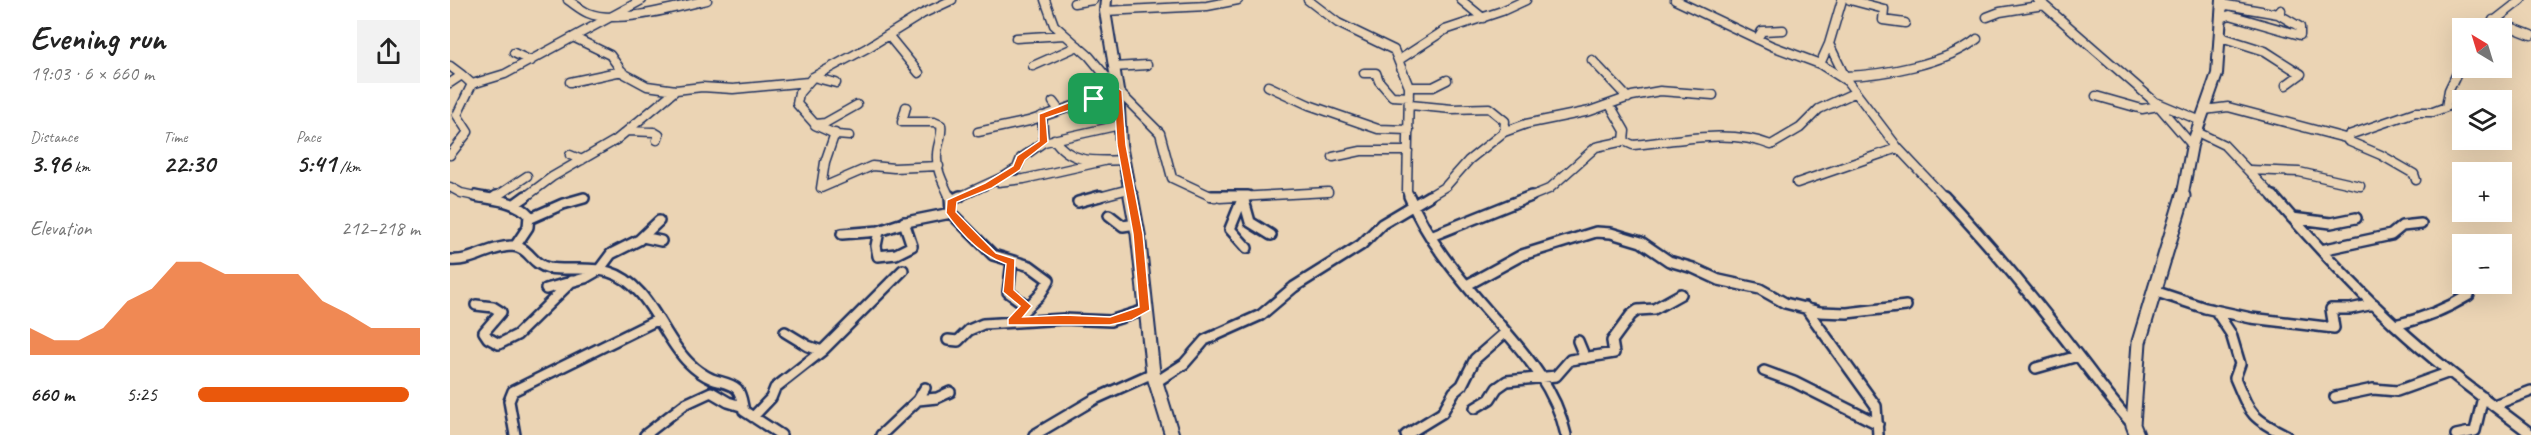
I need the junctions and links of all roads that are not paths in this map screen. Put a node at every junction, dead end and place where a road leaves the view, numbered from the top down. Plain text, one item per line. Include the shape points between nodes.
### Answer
1 (568, 0) edge
2 (642, 0) edge
3 (707, 0) edge
4 (952, 0) edge
5 (1045, 0) edge
6 (1093, 0) edge
7 (1238, 0) edge
8 (1308, 0) edge
9 (1461, 0) edge
10 (1526, 0) edge
11 (1675, 0) edge
12 (1842, 0) edge
13 (1850, 0) edge
14 (2521, 0) edge
15 (1074, 3) dead end
16 (2041, 3) edge
17 (1106, 5) edge
18 (2222, 9) edge
19 (618, 15) junction
20 (1987, 16) dead end
21 (1483, 18) junction
22 (2496, 18) edge
23 (1905, 23) dead end
24 (2512, 28) edge
25 (1783, 30) dead end
26 (888, 35) junction
27 (1064, 35) junction
28 (2531, 35) edge
29 (575, 38) junction
30 (1016, 38) dead end
31 (1757, 39) junction
32 (1977, 39) dead end
33 (2220, 41) junction
34 (1829, 44) junction
35 (1078, 46) junction
36 (514, 53) dead end
37 (1399, 60) junction
38 (1592, 60) dead end
39 (531, 61) junction
40 (1820, 64) junction
41 (1148, 65) dead end
42 (450, 66) edge
43 (1033, 66) dead end
44 (1114, 67) junction
45 (622, 71) junction
46 (919, 73) dead end
47 (1364, 73) dead end
48 (462, 75) junction
49 (2455, 78) edge
50 (810, 79) junction
51 (1845, 79) junction
52 (1447, 80) dead end
53 (570, 82) dead end
54 (450, 83) edge
55 (836, 83) dead end
56 (472, 84) junction
57 (2286, 85) dead end
58 (1268, 86) dead end
59 (1409, 87) junction
60 (676, 90) junction
61 (1118, 91) junction
62 (1854, 93) junction
63 (1713, 95) dead end
64 (2096, 96) dead end
65 (1628, 98) junction
66 (1409, 101) junction
67 (1053, 102) dead end
68 (2156, 104) junction
69 (857, 105) dead end
70 (1610, 105) junction
71 (906, 107) dead end
72 (1059, 110) junction
73 (1042, 116) junction
74 (2200, 121) junction
75 (653, 123) dead end
76 (815, 124) junction
77 (1120, 125) junction
78 (1409, 130) junction
79 (627, 131) junction
80 (639, 131) junction
81 (978, 132) dead end
82 (1504, 132) junction
83 (835, 134) junction
84 (849, 136) dead end
85 (1054, 139) junction
86 (2349, 139) junction
87 (657, 140) dead end
88 (1624, 141) junction
89 (1044, 142) junction
90 (2192, 145) junction
91 (1898, 148) junction
92 (1408, 151) junction
93 (450, 154) edge
94 (570, 155) dead end
95 (1333, 157) dead end
96 (582, 160) junction
97 (1124, 160) junction
98 (1104, 161) junction
99 (939, 166) junction
100 (2250, 170) junction
101 (527, 176) dead end
102 (2416, 180) dead end
103 (993, 183) junction
104 (1797, 183) dead end
105 (2360, 186) dead end
106 (450, 187) edge
107 (1129, 189) junction
108 (1328, 192) dead end
109 (1243, 197) junction
110 (584, 198) dead end
111 (492, 199) junction
112 (952, 200) junction
113 (1078, 202) dead end
114 (515, 204) junction
115 (1412, 207) junction
116 (951, 213) junction
117 (1109, 215) dead end
118 (531, 218) junction
119 (2356, 218) dead end
120 (2292, 219) junction
121 (659, 221) dead end
122 (904, 222) junction
123 (1136, 224) junction
124 (2421, 224) dead end
125 (879, 231) junction
126 (843, 234) dead end
127 (1271, 235) dead end
128 (1431, 236) junction
129 (643, 237) junction
130 (661, 241) dead end
131 (516, 245) junction
132 (1247, 248) dead end
133 (2321, 250) junction
134 (450, 260) edge
135 (1012, 262) junction
136 (599, 270) junction
137 (903, 270) dead end
138 (572, 281) junction
139 (1467, 285) junction
140 (546, 288) dead end
141 (2154, 291) junction
142 (1682, 294) dead end
143 (2469, 294) edge
144 (2374, 304) junction
145 (476, 305) dead end
146 (1027, 306) junction
147 (1906, 306) dead end
148 (1804, 308) junction
149 (1145, 310) junction
150 (2216, 310) junction
151 (657, 321) junction
152 (1012, 322) junction
153 (2394, 325) junction
154 (785, 332) dead end
155 (1506, 332) junction
156 (948, 340) dead end
157 (1578, 341) dead end
158 (822, 351) junction
159 (2078, 356) junction
160 (1585, 358) junction
161 (2036, 368) dead end
162 (1764, 371) dead end
163 (2450, 372) junction
164 (1543, 377) junction
165 (1155, 378) junction
166 (925, 388) dead end
167 (2531, 391) edge
168 (950, 392) dead end
169 (2335, 397) dead end
170 (2483, 397) junction
171 (918, 400) junction
172 (2494, 405) junction
173 (741, 406) junction
174 (1475, 408) dead end
175 (753, 417) junction
176 (1878, 423) junction
177 (2135, 430) edge
178 (774, 434) edge
179 (2531, 434) edge
180 (514, 435) edge
181 (645, 435) edge
182 (881, 435) edge
183 (1034, 435) edge
184 (1172, 435) edge
185 (1406, 435) edge
186 (1566, 435) edge
187 (1878, 435) edge
188 (2286, 435) edge
189 (2456, 435) edge

1 - 19 street via 597,17
2 - 19 street
3 - 19 street via 659,12
4 - 26 street
5 - 27 street via 1054,25
6 - 15 street
7 - 17 street via 1207,6
8 - 37 street via 1342,27 1394,50
9 - 21 street
10 - 21 street
11 - 31 street
12 - 34 street
13 - 23 street via 1884,9 1883,20
14 - 22 street
16 - 20 street
16 - 68 street
17 - 44 street
18 - 18 street via 2230,15 2300,34 2300,27 2280,12 2227,5
18 - 33 street
19 - 29 street
21 - 37 street via 1445,30
24 - 28 street
25 - 31 street via 1762,31
26 - 46 street
26 - 50 street
27 - 30 street
27 - 35 street
29 - 39 street
29 - 45 street via 610,55
31 - 40 street
32 - 51 street via 1942,60
33 - 57 street via 2224,38 2268,51 2301,74
33 - 74 street via 2217,74
34 - 40 street
34 - 51 street
35 - 43 street
35 - 61 street
36 - 39 street
37 - 59 street
38 - 65 street
39 - 56 street
40 - 51 street
41 - 44 street
42 - 48 street
44 - 61 street
45 - 53 street
45 - 60 street via 647,86
47 - 66 street via 1376,73 1392,96
48 - 54 street
48 - 56 street
49 - 86 street via 2446,107 2415,112 2376,128 2356,131
50 - 55 street
50 - 60 street via 752,88
50 - 76 street via 797,104
51 - 62 street
52 - 59 street via 1427,90
56 - 93 street via 457,115 468,132
58 - 78 street via 1378,129
59 - 66 street
60 - 79 street
61 - 72 street via 1104,92
61 - 77 street
61 - 109 street via 1160,133 1172,178 1216,198
62 - 88 street via 1819,109 1800,128 1772,145 1734,136 1633,145
62 - 91 street
63 - 65 street via 1660,91
64 - 68 street via 2142,109
65 - 70 street
66 - 78 street
66 - 82 street via 1459,109 1490,108 1505,121
67 - 72 street
68 - 74 street
68 - 90 street
69 - 76 street
70 - 82 street
70 - 88 street via 1625,131
71 - 99 street via 902,122 941,125
72 - 73 street
73 - 81 street
73 - 89 street
74 - 86 street via 2228,107
74 - 90 street
74 - 100 street
75 - 80 street
76 - 83 street
77 - 85 street
77 - 97 street
78 - 92 street
79 - 80 street
79 - 96 street
80 - 87 street via 654,132 659,135
82 - 115 street via 1446,186
83 - 84 street
83 - 99 street via 821,188 872,166
85 - 89 street
85 - 98 street via 1063,152
86 - 102 street via 2414,174
88 - 128 street via 1596,147 1549,189
89 - 103 street via 1021,158 1017,168
90 - 141 street via 2182,199
91 - 104 street
91 - 159 street via 1973,227
92 - 95 street via 1361,151
92 - 115 street via 1407,191
94 - 96 street
96 - 114 street
97 - 98 street
97 - 107 street
98 - 103 street
99 - 112 street
100 - 105 street via 2299,172
100 - 120 street
101 - 111 street
103 - 112 street
106 - 111 street
107 - 113 street
107 - 123 street
108 - 109 street
109 - 127 street via 1250,222
109 - 132 street via 1230,229
110 - 118 street
111 - 114 street
112 - 116 street
114 - 118 street
115 - 128 street
115 - 165 street via 1382,224 1361,245 1294,287 1261,315 1205,340 1184,364
116 - 122 street
116 - 135 street via 993,255
117 - 123 street via 1123,226
118 - 131 street
119 - 120 street via 2326,225
120 - 133 street
121 - 129 street
122 - 125 street
122 - 125 street via 912,246 896,254 878,256
123 - 149 street
124 - 133 street via 2402,226 2391,235
125 - 126 street
128 - 139 street
129 - 130 street
129 - 136 street via 611,254
131 - 134 street via 465,261
131 - 136 street via 540,266
133 - 144 street
135 - 146 street via 1008,292
135 - 146 street via 1041,270 1049,280
136 - 138 street
136 - 151 street via 628,280
137 - 158 street
138 - 140 street
138 - 145 street via 517,335 499,344 484,332 501,312
139 - 148 street via 1522,255 1596,232 1611,233 1641,242 1669,261 1719,280 1760,289
139 - 155 street
141 - 150 street
141 - 177 street via 2139,342
142 - 160 street via 1654,309 1638,310 1631,315 1612,341 1614,353
143 - 153 street via 2427,319
144 - 150 street via 2331,309 2334,328 2285,324
144 - 153 street
146 - 152 street
147 - 148 street via 1847,313
148 - 176 street via 1876,406
149 - 152 street via 1110,321
149 - 165 street
150 - 188 street via 2231,334 2240,364 2235,378 2248,408 2260,423
151 - 173 street via 689,362 710,379 732,386 739,393
151 - 180 street via 513,392 509,401
152 - 156 street via 983,324 958,341
153 - 163 street
154 - 158 street
155 - 164 street
155 - 185 street via 1475,359 1442,413
157 - 160 street
158 - 175 street via 775,388
159 - 161 street
159 - 177 street
160 - 164 street via 1570,360 1556,376
162 - 176 street
163 - 169 street via 2397,391 2373,389
163 - 170 street
164 - 174 street via 1508,381
164 - 186 street via 1558,403
165 - 183 street via 1095,399
165 - 184 street
166 - 171 street
167 - 172 street
168 - 171 street
170 - 172 street
170 - 189 street via 2475,431
171 - 182 street
172 - 179 street
173 - 175 street
173 - 181 street via 711,392 686,404
175 - 178 street
176 - 187 street

